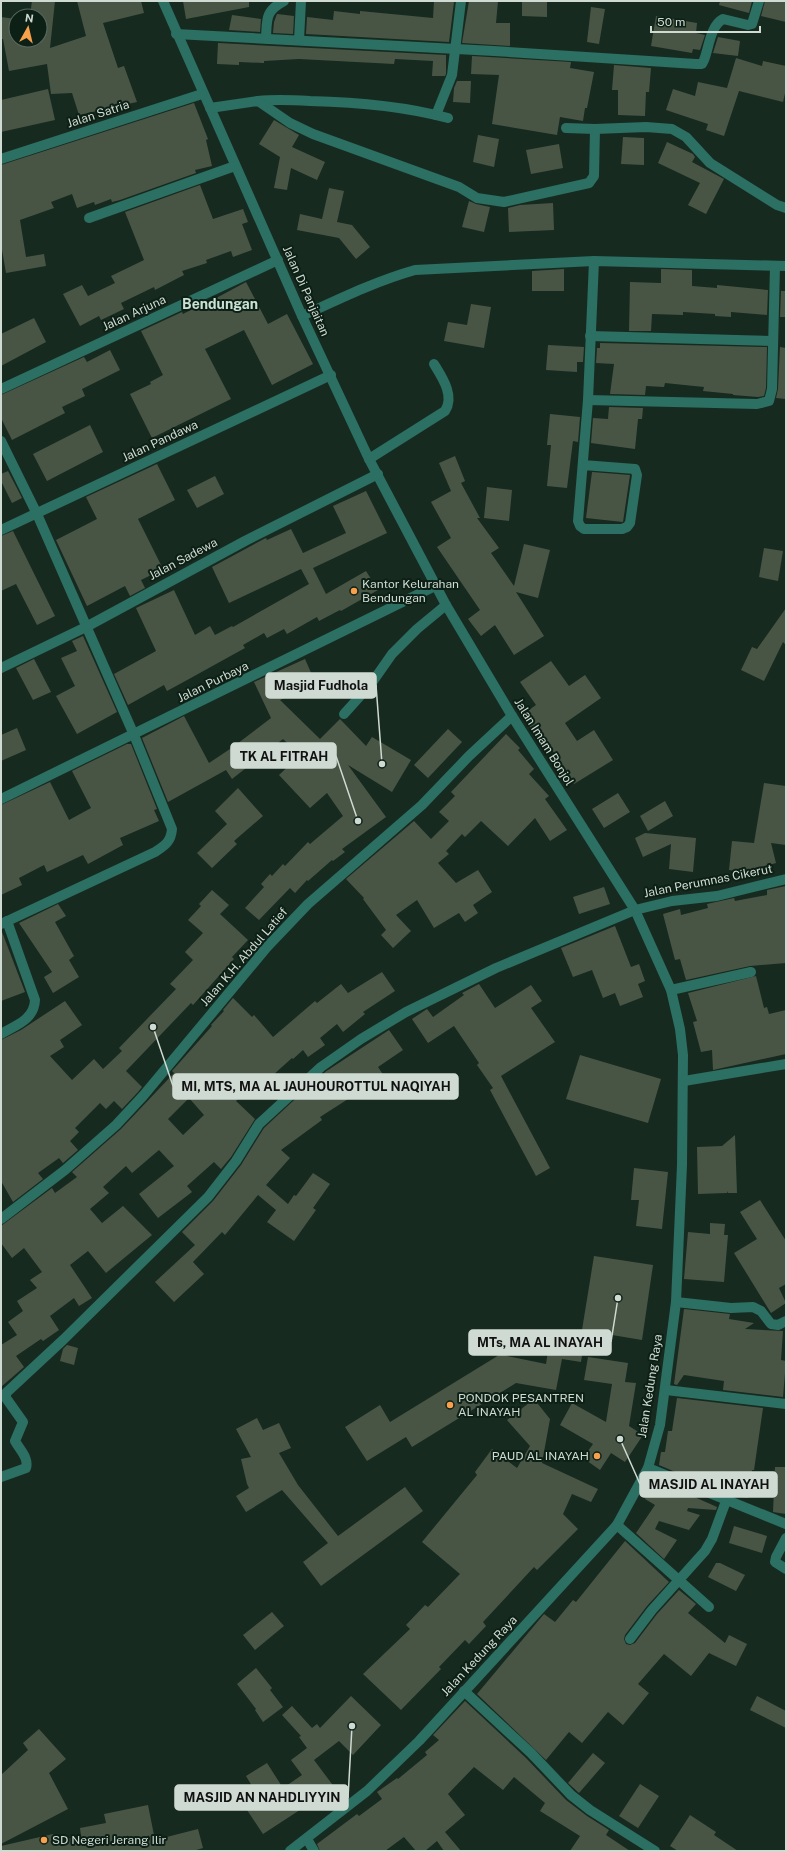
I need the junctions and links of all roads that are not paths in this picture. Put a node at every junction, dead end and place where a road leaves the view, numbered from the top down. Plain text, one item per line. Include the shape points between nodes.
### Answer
1 (163, 1) edge
2 (284, 1) edge
3 (301, 1) edge
4 (461, 1) edge
5 (759, 1) edge
6 (176, 34) junction
7 (266, 38) junction
8 (299, 40) junction
9 (456, 48) junction
10 (202, 94) junction
11 (258, 101) junction
12 (210, 108) junction
13 (436, 115) junction
14 (448, 118) dead end
15 (566, 128) dead end
16 (595, 129) junction
17 (1, 159) edge
18 (235, 166) junction
19 (786, 208) edge
20 (89, 218) dead end
21 (278, 260) junction
22 (594, 261) junction
23 (775, 266) junction
24 (786, 266) edge
25 (302, 316) junction
26 (590, 336) junction
27 (772, 341) junction
28 (434, 364) dead end
29 (331, 375) junction
30 (1, 390) edge
31 (588, 400) junction
32 (1, 441) edge
33 (369, 460) junction
34 (583, 465) junction
35 (378, 474) junction
36 (37, 514) junction
37 (1, 530) edge
38 (435, 586) junction
39 (446, 605) junction
40 (86, 626) junction
41 (1, 668) edge
42 (344, 714) dead end
43 (512, 716) junction
44 (134, 735) junction
45 (1, 799) edge
46 (786, 879) edge
47 (635, 910) junction
48 (4, 923) edge
49 (751, 972) dead end
50 (671, 990) junction
51 (1, 1034) edge
52 (786, 1064) edge
53 (684, 1081) junction
54 (1, 1219) edge
55 (676, 1302) junction
56 (786, 1321) edge
57 (666, 1390) junction
58 (786, 1404) edge
59 (648, 1468) junction
60 (1, 1477) edge
61 (726, 1500) junction
62 (786, 1524) edge
63 (617, 1525) junction
64 (786, 1538) edge
65 (786, 1569) edge
66 (679, 1579) junction
67 (709, 1607) dead end
68 (630, 1639) dead end
69 (464, 1691) junction
70 (307, 1839) junction
71 (290, 1851) edge
72 (314, 1851) edge
73 (655, 1851) edge

1 - 6 street, Jalan Di Panjaitan
2 - 7 street via 268,14
3 - 8 street
4 - 9 street
5 - 9 street via 752,24 723,19 718,22 702,64
6 - 7 street
6 - 10 street, Jalan Di Panjaitan
7 - 8 street
8 - 9 street
9 - 13 street via 452,75
10 - 12 street, Jalan Di Panjaitan
10 - 17 street, Jalan Satria
11 - 12 street
11 - 13 street via 330,101 384,105
11 - 16 street via 290,123 313,134 459,187 477,198 504,202 589,183 594,176
12 - 18 street, Jalan Di Panjaitan
13 - 14 street
15 - 16 street
16 - 19 street via 646,126 672,129 686,136 710,163 778,206
18 - 20 street
18 - 21 street, Jalan Di Panjaitan
21 - 25 street, Jalan Di Panjaitan
21 - 30 street, Jalan Arjuna
22 - 23 street
22 - 25 street via 415,270 391,277
22 - 26 street
23 - 24 street
23 - 27 street
25 - 29 street, Jalan Di Panjaitan
26 - 27 street
26 - 31 street
27 - 31 street via 771,397 765,404
28 - 33 street via 450,401 445,411
29 - 33 street, Jalan Di Panjaitan
29 - 36 street, Jalan Pandawa
31 - 34 street
32 - 36 street
33 - 35 street, Jalan Di Panjaitan
34 - 34 street via 578,521 580,526 584,529 627,527 630,523 637,475 634,469
35 - 38 street, Jalan Di Panjaitan
35 - 40 street, Jalan Sadewa
36 - 37 street, Jalan Pandawa
36 - 40 street
38 - 39 street, Jalan Imam Bonjol
38 - 44 street, Jalan Purbaya
39 - 42 street via 392,654
39 - 43 street, Jalan Imam Bonjol
40 - 41 street, Jalan Sadewa
40 - 44 street
43 - 47 street, Jalan Imam Bonjol
43 - 54 street, Jalan K.H. Abdul Latief via 469,756 422,806 308,904 267,947 195,1035 116,1125 65,1170
44 - 45 street, Jalan Purbaya
44 - 48 street via 172,828 167,845
46 - 47 street, Jalan Perumnas Cikerut via 717,896 672,901
47 - 50 street, Jalan Kedung Raya
47 - 60 street, Jalan Perumnas Cikerut via 496,968 406,1012 361,1039 304,1081 258,1124 249,1142 208,1197 63,1340 6,1392 6,1398 23,1422 15,1441 26,1458 27,1465 23,1471
48 - 51 street via 35,1004 28,1018
49 - 50 street
50 - 53 street, Jalan Kedung Raya via 680,1029
52 - 53 street
53 - 55 street, Jalan Kedung Raya
55 - 56 street via 731,1308 753,1307 761,1311 771,1324 778,1325
55 - 57 street, Jalan Kedung Raya
57 - 58 street
57 - 59 street, Jalan Kedung Raya via 660,1425
59 - 61 street
59 - 63 street, Jalan Kedung Raya
61 - 62 street
61 - 66 street via 712,1539 693,1566
63 - 66 street
63 - 69 street, Jalan Kedung Raya
64 - 65 street via 775,1562
66 - 67 street
66 - 68 street
69 - 70 street, Jalan Kedung Raya via 419,1741 367,1790
69 - 73 street via 531,1753 571,1795
70 - 71 street, Jalan Kedung Raya
70 - 72 street

